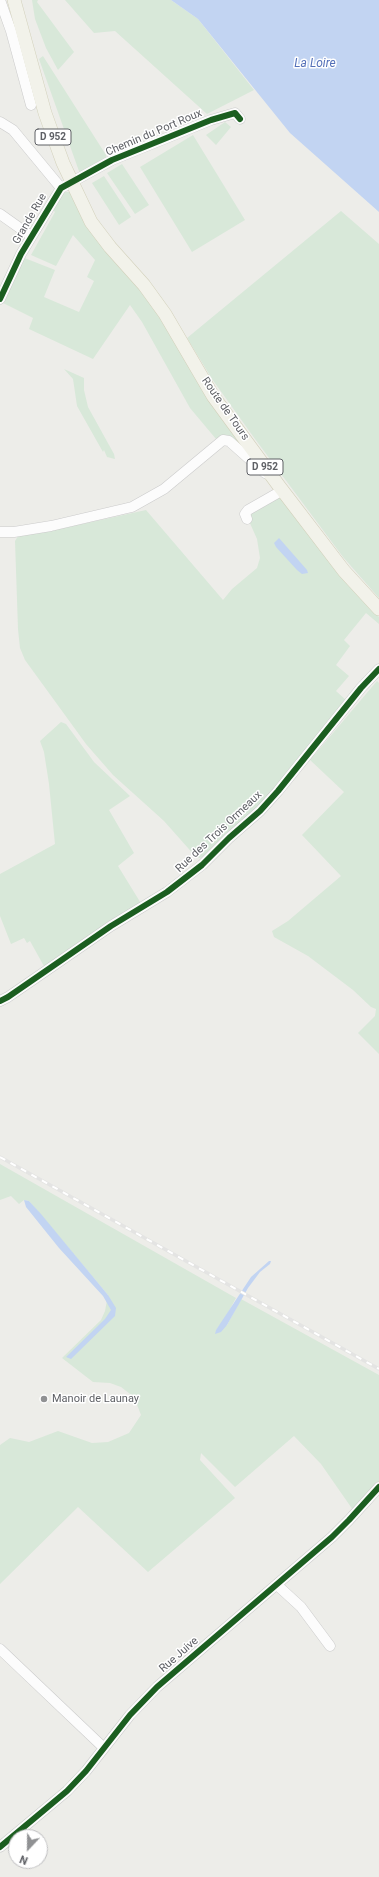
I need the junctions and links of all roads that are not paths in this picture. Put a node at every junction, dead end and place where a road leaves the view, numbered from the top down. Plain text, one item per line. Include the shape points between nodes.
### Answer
1 (0, 0) edge
2 (14, 0) edge
3 (31, 105) dead end
4 (240, 119) dead end
5 (0, 122) edge
6 (70, 184) junction
7 (0, 214) edge
8 (31, 236) junction
9 (0, 299) edge
10 (270, 474) junction
11 (282, 490) junction
12 (247, 519) dead end
13 (0, 532) edge
14 (379, 609) edge
15 (377, 673) edge
16 (0, 1000) edge
17 (379, 1487) edge
18 (277, 1585) junction
19 (330, 1646) dead end
20 (0, 1649) edge
21 (104, 1748) junction
22 (0, 1847) edge

1 - 3 street
2 - 6 main road, Route de Tours / D 952
4 - 6 street, Chemin du Port Roux via 235,113 211,120 112,160
5 - 6 street via 13,130
6 - 8 street, Grande Rue
6 - 10 main road, Route de Tours / D 952 via 97,218 123,260 165,314 213,396
7 - 8 street
8 - 9 street, Grande Rue
10 - 11 main road, Route de Tours / D 952
10 - 13 street via 264,473 229,441 223,440 164,489 132,507 50,526
11 - 12 street via 248,510 245,514
11 - 14 main road, Route de Tours / D 952 via 344,571
15 - 16 street, Rue des Trois Ormeaux via 273,796 202,866 15,993
17 - 18 street, Rue Juive via 349,1520
18 - 19 street via 301,1607
18 - 21 street, Rue Juive via 157,1687 130,1715
20 - 21 street
21 - 22 street, Rue Juive via 86,1772 67,1791

